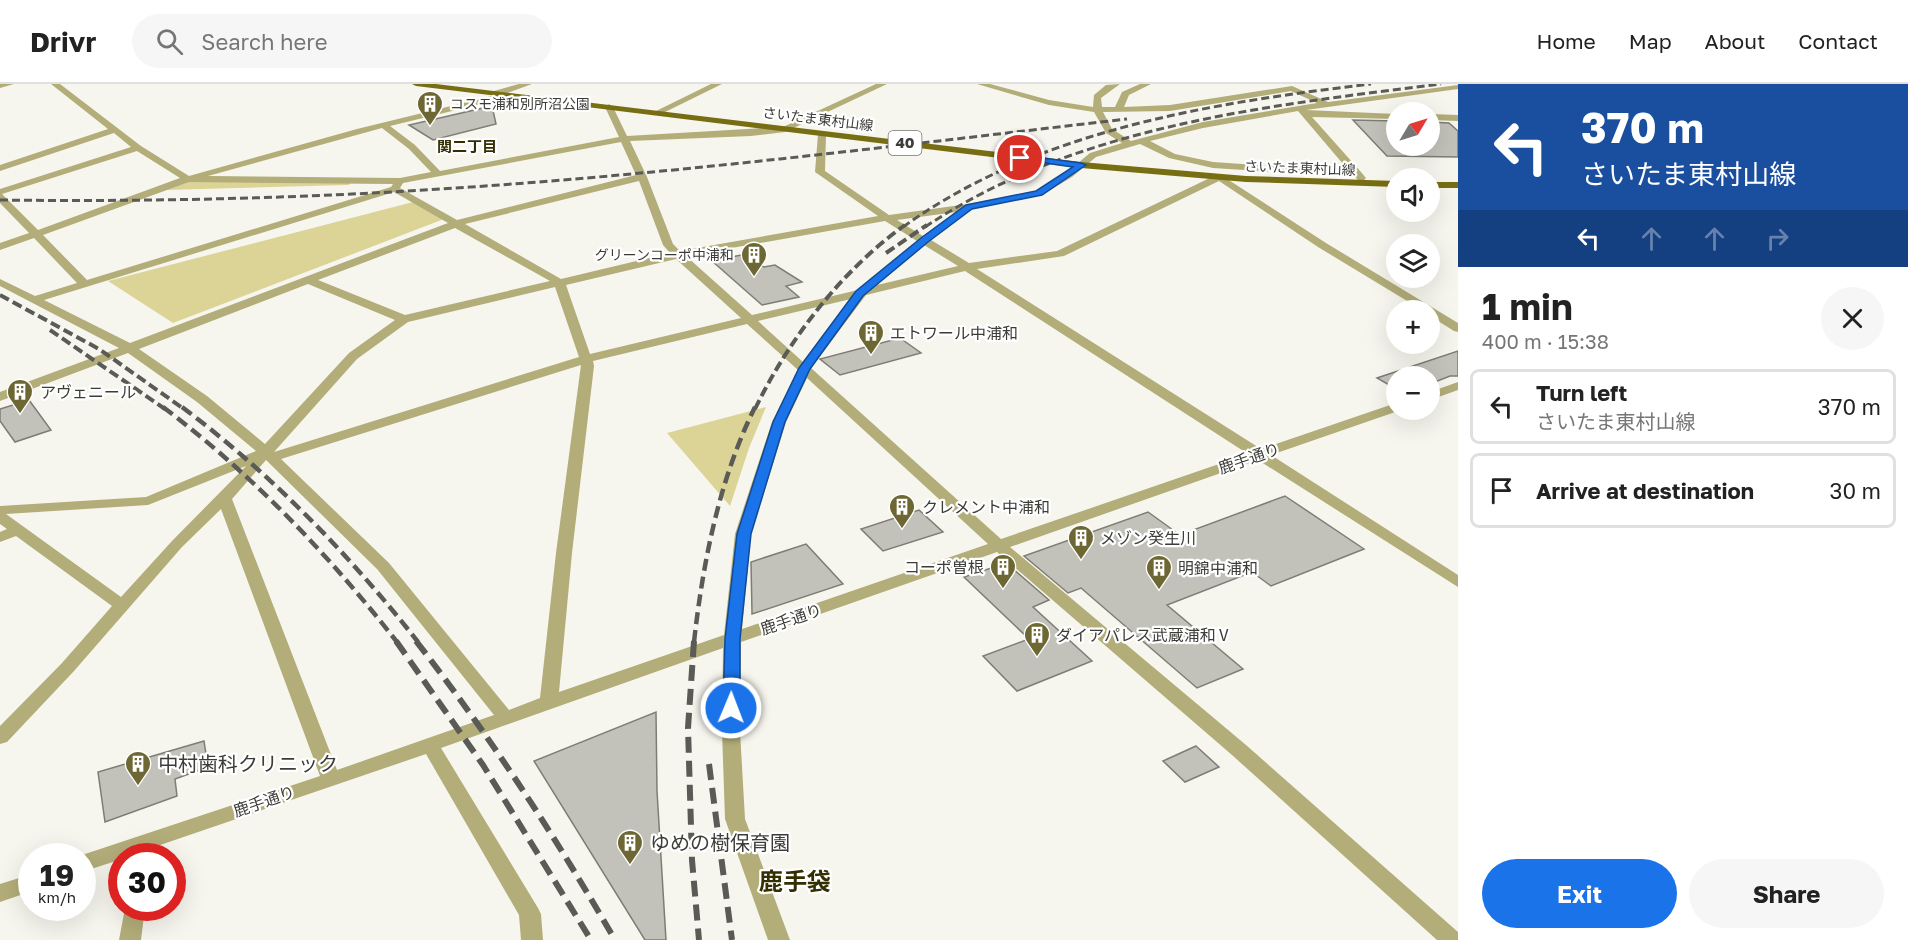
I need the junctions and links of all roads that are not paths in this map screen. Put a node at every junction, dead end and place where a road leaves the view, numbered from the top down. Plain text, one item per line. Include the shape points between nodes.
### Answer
1 (10, 84) edge
2 (55, 84) edge
3 (416, 84) edge
4 (528, 84) edge
5 (718, 84) edge
6 (883, 84) edge
7 (981, 84) edge
8 (1116, 84) edge
9 (1147, 84) edge
10 (0, 86) edge
11 (1457, 88) edge
12 (502, 94) junction
13 (1326, 104) junction
14 (609, 107) junction
15 (1097, 110) junction
16 (1118, 111) junction
17 (1303, 111) junction
18 (656, 113) junction
19 (1386, 115) edge
20 (1440, 117) edge
21 (1458, 118) edge
22 (383, 125) junction
23 (785, 129) junction
24 (115, 130) junction
25 (822, 134) junction
26 (623, 139) junction
27 (1140, 140) junction
28 (1129, 143) junction
29 (138, 148) junction
30 (1081, 165) junction
31 (0, 168) edge
32 (1241, 168) junction
33 (438, 174) junction
34 (1358, 174) junction
35 (642, 177) junction
36 (1219, 178) junction
37 (188, 179) junction
38 (1246, 179) junction
39 (1367, 184) junction
40 (1386, 184) edge
41 (397, 185) junction
42 (1440, 185) edge
43 (1457, 186) edge
44 (0, 192) edge
45 (0, 197) edge
46 (969, 207) junction
47 (887, 218) junction
48 (458, 223) junction
49 (35, 235) junction
50 (924, 240) junction
51 (0, 247) edge
52 (678, 255) junction
53 (967, 267) junction
54 (310, 281) junction
55 (0, 282) edge
56 (559, 282) junction
57 (84, 283) junction
58 (860, 294) junction
59 (36, 299) junction
60 (1411, 300) edge
61 (1440, 317) edge
62 (404, 319) junction
63 (748, 319) junction
64 (1458, 328) edge
65 (130, 349) junction
66 (586, 359) junction
67 (805, 368) junction
68 (1458, 386) edge
69 (1440, 392) edge
70 (0, 397) edge
71 (1386, 410) edge
72 (268, 454) junction
73 (1259, 454) junction
74 (224, 498) junction
75 (0, 510) edge
76 (0, 517) edge
77 (18, 530) junction
78 (0, 537) edge
79 (1000, 546) junction
80 (1458, 582) edge
81 (123, 606) junction
82 (732, 639) junction
83 (549, 702) junction
84 (506, 718) junction
85 (0, 737) edge
86 (431, 747) junction
87 (330, 778) junction
88 (160, 843) edge
89 (18, 887) edge
90 (0, 893) edge
91 (133, 921) edge
92 (130, 940) edge
93 (532, 940) edge
94 (779, 940) edge
95 (1452, 940) edge

1 - 10 street
2 - 24 street
3 - 12 main road, さいたま東村山線 / 40
4 - 12 street
5 - 18 street
6 - 23 street
7 - 15 street
8 - 15 street via 1097,97
9 - 16 street via 1125,94
11 - 13 street
12 - 14 main road, さいたま東村山線 / 40
12 - 22 street
13 - 16 street via 1292,88 1170,108
13 - 17 street
14 - 18 main road, さいたま東村山線 / 40
14 - 26 street
15 - 16 street
15 - 28 street via 1105,129
17 - 19 street
17 - 27 street via 1203,124
17 - 34 street
18 - 23 main road, さいたま東村山線 / 40
20 - 21 street
22 - 33 street
22 - 37 street
23 - 25 main road, さいたま東村山線 / 40
23 - 26 street
24 - 29 street
24 - 31 street
25 - 30 main road, さいたま東村山線 / 40
25 - 47 street via 820,172
26 - 33 street
26 - 35 street
27 - 28 street
27 - 32 street via 1180,159
28 - 30 street via 1093,154
29 - 37 street
29 - 44 street
30 - 36 main road, さいたま東村山線 / 40
30 - 46 street via 1039,193
32 - 34 street
32 - 38 street
33 - 41 street
34 - 39 street
35 - 48 street
35 - 52 street via 668,245
36 - 38 main road, さいたま東村山線 / 40
36 - 53 street via 1060,254
36 - 60 street
37 - 41 street
37 - 49 street
38 - 39 main road, さいたま東村山線 / 40
39 - 40 main road, さいたま東村山線 / 40
41 - 48 street
41 - 57 street
42 - 43 main road
45 - 49 street
46 - 47 street
46 - 50 street
47 - 50 street
47 - 52 street
48 - 54 street
48 - 56 street
49 - 51 street
49 - 57 street
50 - 53 street
50 - 58 street
52 - 56 street
52 - 63 street
53 - 58 street
53 - 73 street
54 - 62 street
54 - 65 street
55 - 59 street
56 - 62 street
56 - 66 street
57 - 59 street
58 - 63 street
58 - 67 street
59 - 65 street
61 - 64 street
62 - 72 street via 352,356
63 - 66 street
63 - 67 street
65 - 70 street
65 - 72 street via 202,399
66 - 72 street
66 - 83 street
67 - 79 street
67 - 82 street via 779,422 744,534
68 - 69 street
71 - 73 street, 鹿手通り
72 - 74 street
72 - 75 street via 148,501
72 - 84 street via 383,566
73 - 79 street, 鹿手通り
73 - 80 street
74 - 81 street
74 - 87 street
76 - 77 street
77 - 78 street
77 - 81 street
79 - 82 street, 鹿手通り
79 - 95 street via 1239,750
81 - 85 street
82 - 83 street, 鹿手通り
82 - 94 street via 735,819
83 - 84 street, 鹿手通り
84 - 86 street, 鹿手通り
86 - 87 street, 鹿手通り
86 - 93 street via 530,914
87 - 88 street, 鹿手通り
89 - 90 street
91 - 92 street

